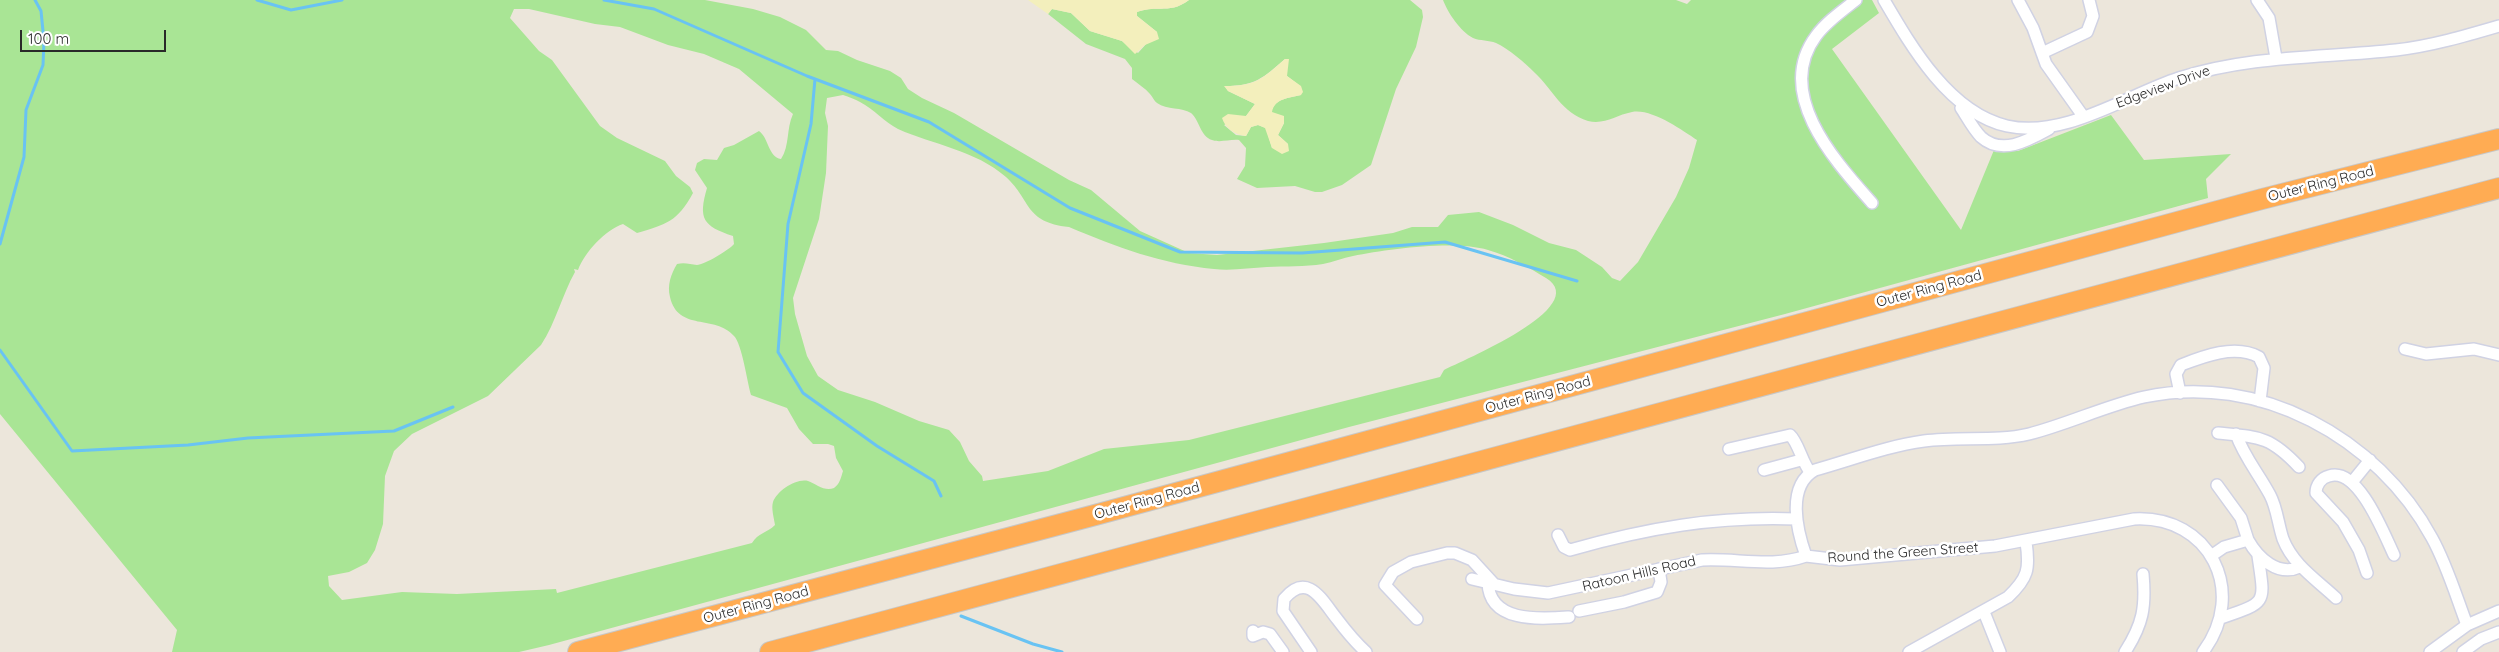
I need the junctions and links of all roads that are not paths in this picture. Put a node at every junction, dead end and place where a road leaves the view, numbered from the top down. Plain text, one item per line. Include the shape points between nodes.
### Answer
1 (1856, 0) edge
2 (1884, 0) edge
3 (2018, 0) edge
4 (2089, 0) edge
5 (2258, 0) edge
6 (2499, 26) edge
7 (2042, 52) junction
8 (2276, 58) junction
9 (1956, 100) junction
10 (2082, 116) junction
11 (2058, 124) junction
12 (2499, 139) edge
13 (2499, 188) edge
14 (1872, 203) dead end
15 (2405, 349) dead end
16 (2499, 355) edge
17 (2180, 393) junction
18 (2260, 401) junction
19 (2218, 432) dead end
20 (2236, 434) junction
21 (1730, 449) dead end
22 (1802, 460) junction
23 (2370, 460) junction
24 (2299, 467) dead end
25 (1764, 470) dead end
26 (1810, 472) junction
27 (2353, 481) junction
28 (2217, 485) dead end
29 (1797, 518) junction
30 (1558, 535) dead end
31 (2248, 540) junction
32 (2026, 542) junction
33 (2394, 555) dead end
34 (1806, 556) junction
35 (2211, 556) junction
36 (2258, 556) junction
37 (2300, 567) junction
38 (1659, 569) junction
39 (2367, 573) dead end
40 (2143, 574) dead end
41 (1472, 579) dead end
42 (1491, 583) junction
43 (2336, 598) dead end
44 (2499, 611) edge
45 (1984, 612) junction
46 (2221, 618) junction
47 (1417, 619) dead end
48 (2467, 625) junction
49 (1253, 631) dead end
50 (2499, 632) edge
51 (1914, 651) edge
52 (2433, 651) edge
53 (578, 652) edge
54 (770, 652) edge
55 (1283, 652) edge
56 (1311, 652) edge
57 (1366, 652) edge
58 (2000, 652) edge
59 (2125, 652) edge
60 (2203, 652) edge
61 (2463, 652) edge

1 - 14 street via 1816,36 1806,55 1802,73 1814,129 1834,160
2 - 9 street, Edgeview Drive via 1916,49
3 - 7 street
4 - 7 street via 2093,16 2086,32
5 - 8 street via 2269,18
6 - 8 street, Edgeview Drive via 2398,50
7 - 10 street via 2054,79
8 - 10 street, Edgeview Drive via 2187,76
9 - 11 street, Edgeview Drive via 1973,114 2008,126 2037,128
9 - 11 street via 1981,137 2001,145 2020,144
10 - 11 street, Edgeview Drive
12 - 53 highway, Outer Ring Road via 2253,202
13 - 54 highway
15 - 16 street via 2426,354 2474,349
17 - 18 street
17 - 18 street via 2176,374 2181,365 2213,353 2249,353 2263,361
17 - 26 street via 2145,397 2028,434 1905,444
18 - 23 street via 2314,422
19 - 20 street
20 - 24 street via 2275,444
20 - 37 street via 2272,498 2284,540
21 - 22 street via 1790,435
22 - 25 street
22 - 26 street
23 - 27 street
23 - 48 street via 2410,503 2431,536
26 - 29 street via 1796,497
27 - 33 street
27 - 39 street via 2344,475 2330,476 2318,484 2316,493 2342,522 2359,550
28 - 31 street via 2241,518
29 - 30 street via 1700,521 1626,534 1570,550 1564,547
29 - 34 street
31 - 35 street via 2224,547
31 - 36 street
32 - 34 street, Round the Green Street via 1840,560
32 - 35 street, Round the Green Street via 2145,518 2166,522 2186,531
32 - 45 street via 2028,566 2020,586
34 - 38 street, Ratoon Hills Road via 1789,562 1770,563 1702,560
35 - 46 street, Round the Green Street via 2222,583
36 - 37 street via 2284,570
36 - 46 street via 2263,590 2260,602
37 - 43 street
38 - 42 street, Ratoon Hills Road via 1548,593
38 - 42 street via 1661,582 1658,592 1539,620 1503,611 1490,598
40 - 59 street via 2143,617
41 - 42 street, Ratoon Hills Road
42 - 47 street via 1472,560 1455,553 1412,562 1392,572 1385,585
44 - 48 street
45 - 51 street
45 - 58 street
46 - 60 street, Round the Green Street
48 - 52 street
49 - 55 street via 1253,636 1263,632 1270,634
50 - 61 street via 2481,639
56 - 57 street via 1283,611 1284,600 1298,589 1314,590 1321,596 1336,619

